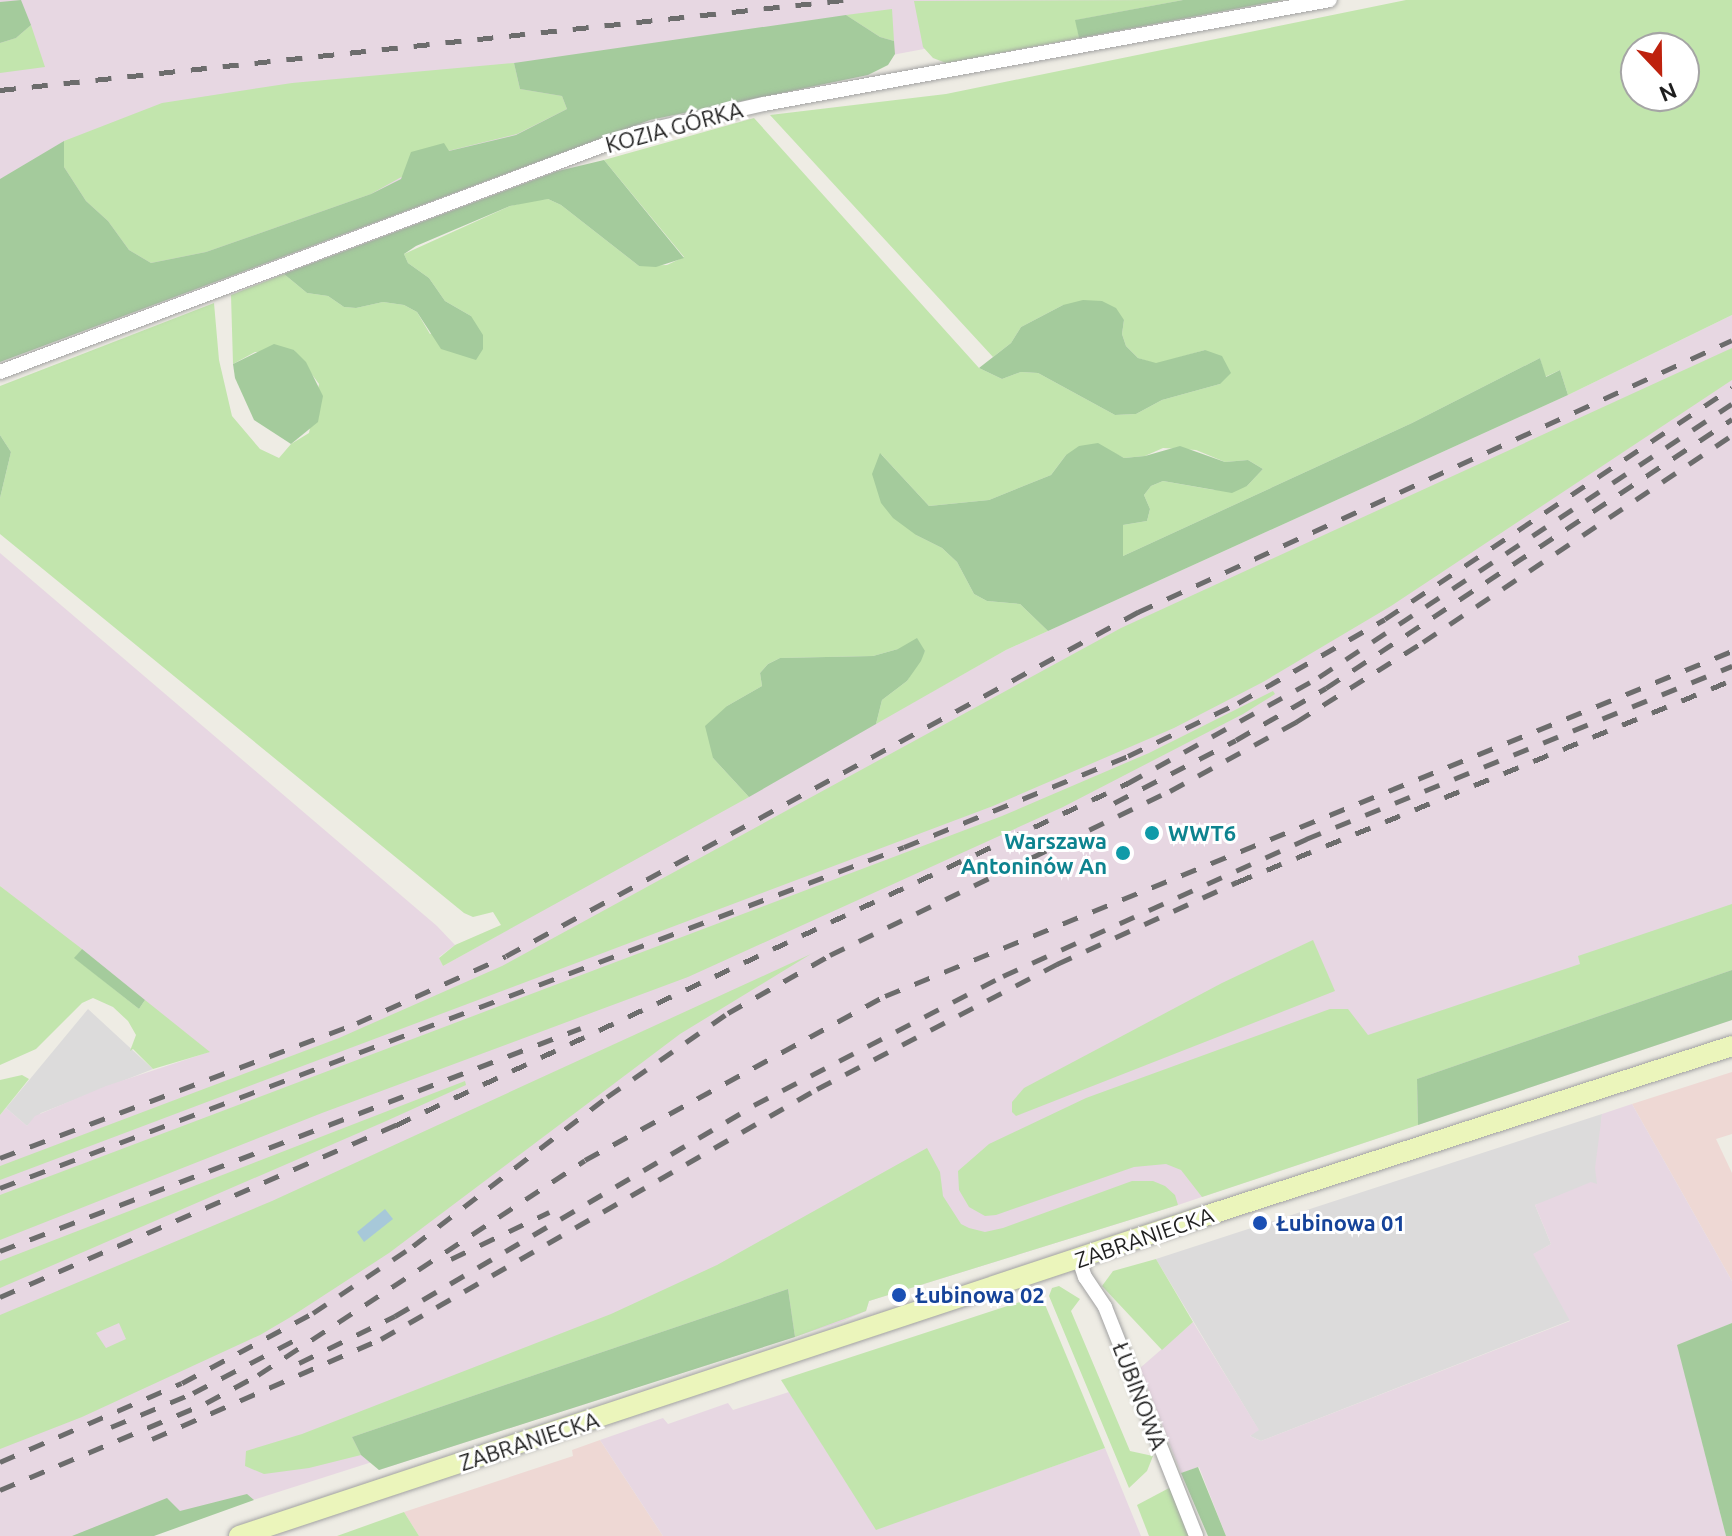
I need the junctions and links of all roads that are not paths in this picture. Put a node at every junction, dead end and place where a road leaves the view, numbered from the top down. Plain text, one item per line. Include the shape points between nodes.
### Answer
1 (1330, 0) edge
2 (0, 372) edge
3 (1732, 1046) edge
4 (1079, 1259) junction
5 (239, 1536) edge
6 (1196, 1536) edge

1 - 2 street, KOZIA GÓRKA via 764,104 636,133
3 - 4 main road, ZABRANIECKA
4 - 5 main road, ZABRANIECKA
4 - 6 street, ŁUBINOWA via 1105,1307

